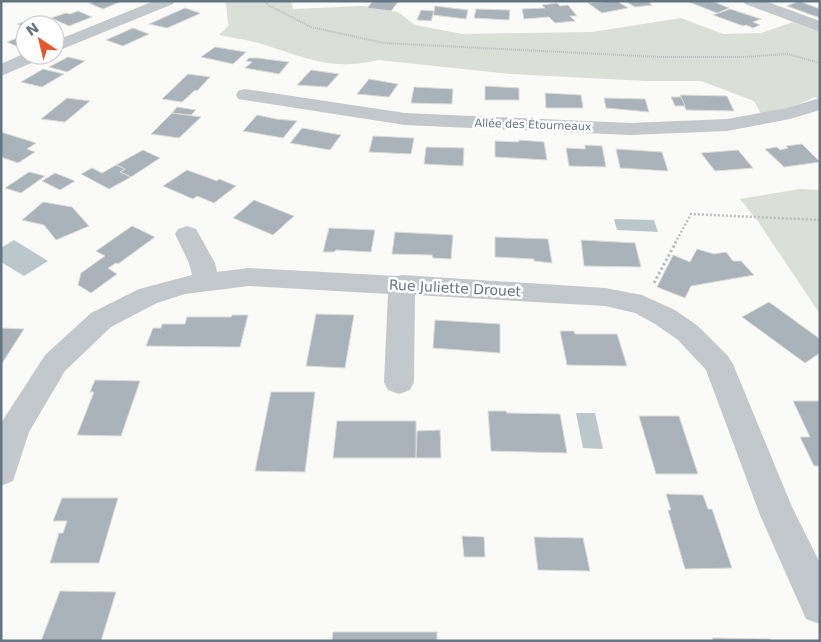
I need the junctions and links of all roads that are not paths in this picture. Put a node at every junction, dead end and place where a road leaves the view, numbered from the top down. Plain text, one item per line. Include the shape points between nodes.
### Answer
1 (168, 1) edge
2 (750, 1) edge
3 (820, 28) edge
4 (65, 42) edge
5 (15, 64) edge
6 (1, 71) edge
7 (245, 95) dead end
8 (820, 104) edge
9 (187, 234) dead end
10 (206, 281) junction
11 (402, 284) junction
12 (399, 382) dead end
13 (1, 471) edge
14 (820, 605) edge

1 - 4 street
2 - 3 street
5 - 6 street
7 - 8 street, Allée des Étourneaux via 405,119 630,129 727,124
9 - 10 street via 202,263
10 - 11 street, Rue Juliette Drouet via 249,277
10 - 13 street, Rue Juliette Drouet via 148,296 95,326 55,364 14,428
11 - 12 street
11 - 14 street, Rue Juliette Drouet via 605,297 642,306 666,317 688,333 718,364 778,515

